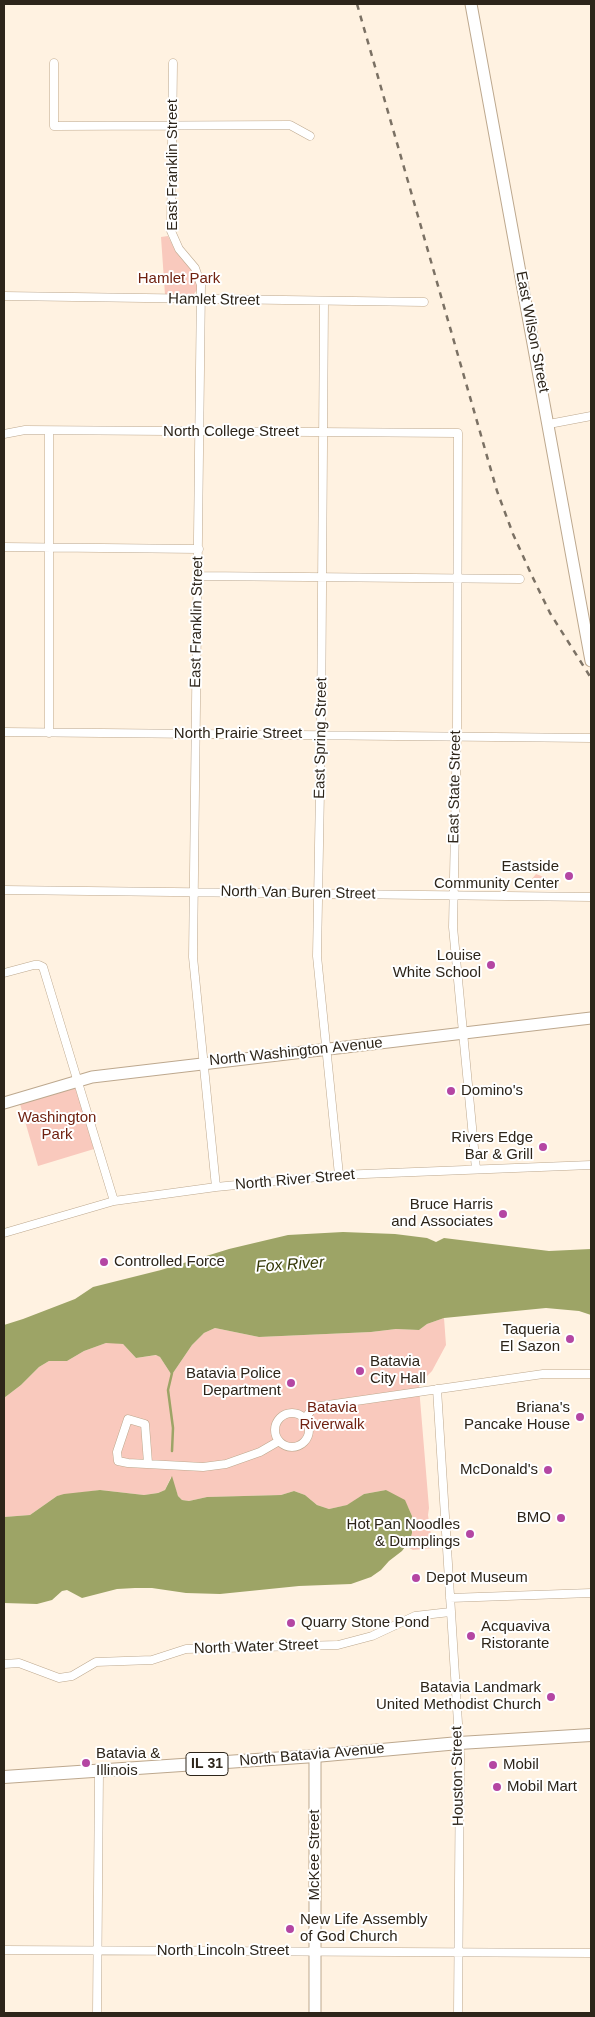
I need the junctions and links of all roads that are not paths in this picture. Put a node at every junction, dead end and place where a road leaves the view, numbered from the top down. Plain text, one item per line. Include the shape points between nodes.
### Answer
1 (471, 4) edge
2 (54, 63) dead end
3 (173, 64) dead end
4 (173, 125) junction
5 (310, 136) dead end
6 (4, 296) edge
7 (201, 300) junction
8 (324, 301) junction
9 (424, 302) dead end
10 (591, 416) edge
11 (549, 424) junction
12 (49, 430) junction
13 (200, 432) junction
14 (323, 432) junction
15 (458, 433) joint
16 (4, 434) edge
17 (4, 547) edge
18 (50, 547) junction
19 (199, 549) junction
20 (199, 576) junction
21 (322, 576) junction
22 (458, 578) junction
23 (520, 579) dead end
24 (591, 661) edge
25 (4, 732) edge
26 (49, 733) junction
27 (195, 734) junction
28 (321, 735) junction
29 (456, 736) junction
30 (591, 738) edge
31 (4, 890) edge
32 (193, 892) junction
33 (318, 894) junction
34 (453, 895) junction
35 (591, 897) edge
36 (4, 973) edge
37 (591, 1018) edge
38 (462, 1034) junction
39 (326, 1048) junction
40 (203, 1062) junction
41 (79, 1080) junction
42 (4, 1102) edge
43 (591, 1165) edge
44 (476, 1169) junction
45 (339, 1175) junction
46 (216, 1187) junction
47 (114, 1201) junction
48 (4, 1233) edge
49 (591, 1374) edge
50 (437, 1389) junction
51 (305, 1418) junction
52 (279, 1441) junction
53 (148, 1463) junction
54 (591, 1593) edge
55 (450, 1598) junction
56 (450, 1612) junction
57 (4, 1664) edge
58 (591, 1735) edge
59 (459, 1743) junction
60 (315, 1756) junction
61 (99, 1771) junction
62 (4, 1777) edge
63 (4, 1950) edge
64 (98, 1950) junction
65 (316, 1952) junction
66 (591, 1953) edge
67 (458, 1954) junction
68 (97, 2013) edge
69 (315, 2013) edge
70 (458, 2013) edge

1 - 11 street, East Wilson Street
2 - 4 street via 54,126
3 - 4 street, East Franklin Street
4 - 5 street via 290,125
4 - 7 street, East Franklin Street via 172,231 176,243 198,274
6 - 7 street, Hamlet Street
7 - 8 street, Hamlet Street
7 - 13 street, East Franklin Street
8 - 9 street, Hamlet Street
8 - 14 street, East Spring Street
10 - 11 street
11 - 24 street, East Wilson Street
12 - 13 street, North College Street
12 - 16 street, North College Street
12 - 18 street
13 - 14 street, North College Street
13 - 19 street, East Franklin Street
14 - 15 street, North College Street
14 - 21 street, East Spring Street
15 - 22 street, East State Street
17 - 18 street
18 - 19 street
18 - 26 street
19 - 20 street, East Franklin Street
20 - 21 street
20 - 27 street, East Franklin Street
21 - 22 street
21 - 28 street, East Spring Street
22 - 23 street
22 - 29 street, East State Street
25 - 26 street, North Prairie Street
26 - 27 street, North Prairie Street
27 - 28 street, North Prairie Street
27 - 32 street, East Franklin Street
28 - 29 street, North Prairie Street
28 - 33 street, East Spring Street
29 - 30 street, North Prairie Street
29 - 34 street, East State Street
31 - 32 street, North Van Buren Street
32 - 33 street, North Van Buren Street
32 - 40 street, East Franklin Street via 193,957
33 - 34 street, North Van Buren Street
33 - 39 street, East Spring Street via 317,956
34 - 35 street, North Van Buren Street
34 - 38 street, East State Street via 454,959
36 - 41 street via 34,965 43,967
37 - 38 street, North Washington Avenue
38 - 39 street, North Washington Avenue
38 - 44 street, East State Street
39 - 40 street, North Washington Avenue
39 - 45 street, East Spring Street
40 - 41 street, North Washington Avenue
40 - 46 street, East Franklin Street
41 - 42 street, North Washington Avenue
41 - 47 street
43 - 44 street, North River Street
44 - 45 street, North River Street
45 - 46 street, North River Street
46 - 47 street, North River Street
47 - 48 street, North River Street
49 - 50 street via 543,1374
50 - 51 street via 314,1407
50 - 55 street, Houston Street
51 - 52 street via 309,1428 302,1443 292,1447
51 - 52 street via 294,1413 279,1418 275,1432
52 - 53 street via 260,1452 226,1464 204,1467
53 - 53 street via 118,1461 117,1452 128,1418 145,1424
54 - 55 street
55 - 56 street, Houston Street
56 - 57 street, North Water Street via 415,1616 372,1636 338,1645 186,1649 152,1660 96,1662 72,1676 59,1678 19,1663
56 - 59 street, Houston Street
58 - 59 main road, North Batavia Avenue / IL 31
59 - 60 main road, North Batavia Avenue / IL 31
59 - 67 street, Houston Street
60 - 61 main road, North Batavia Avenue / IL 31
60 - 65 street, McKee Street
61 - 62 main road, North Batavia Avenue / IL 31
61 - 64 street
63 - 64 street, North Lincoln Street
64 - 65 street, North Lincoln Street
64 - 68 street
65 - 67 street, North Lincoln Street
65 - 69 street, McKee Street
66 - 67 street, North Lincoln Street
67 - 70 street, Houston Street

